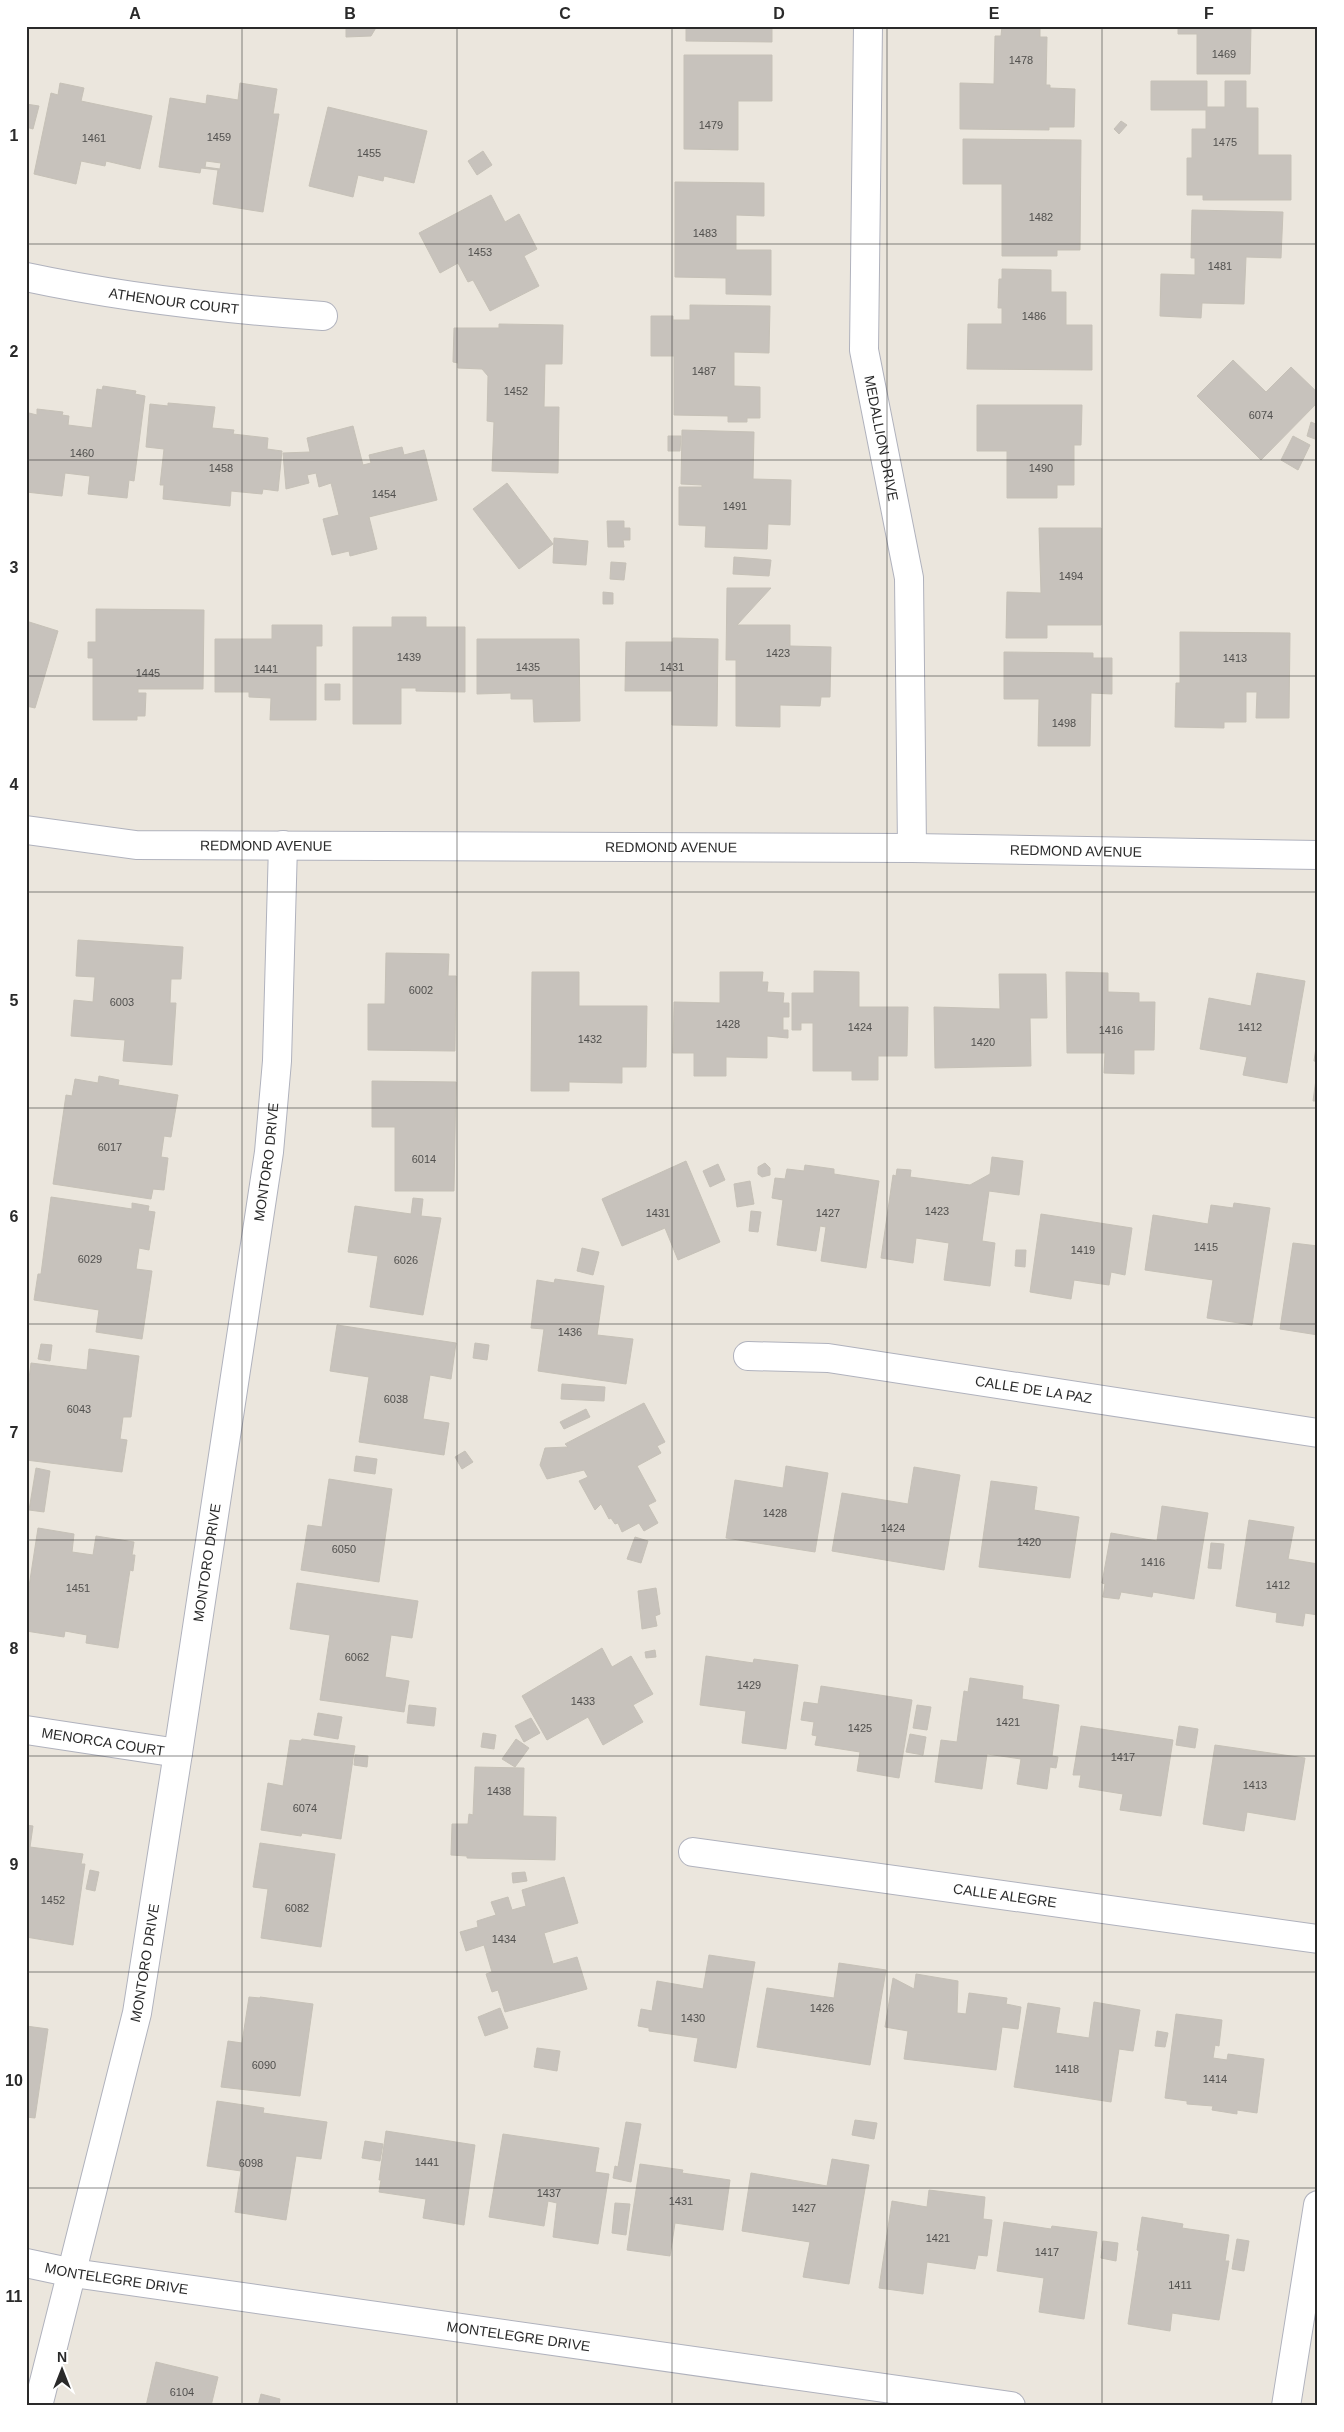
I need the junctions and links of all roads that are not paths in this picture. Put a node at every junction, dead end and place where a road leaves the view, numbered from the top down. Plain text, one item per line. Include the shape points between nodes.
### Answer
1 (868, 26) edge
2 (26, 277) edge
3 (323, 316) dead end
4 (26, 830) edge
5 (283, 845) junction
6 (912, 848) junction
7 (1318, 855) edge
8 (748, 1356) dead end
9 (1318, 1432) edge
10 (26, 1730) edge
11 (178, 1753) junction
12 (693, 1852) dead end
13 (1318, 1939) edge
14 (1318, 2205) edge
15 (26, 2264) edge
16 (73, 2273) junction
17 (38, 2406) edge
18 (1010, 2406) edge
19 (1286, 2406) edge

1 - 6 street, MEDALLION DRIVE via 864,350 909,578
2 - 3 street, ATHENOUR COURT via 90,290
4 - 5 street, REDMOND AVENUE via 136,845
5 - 6 street, REDMOND AVENUE
5 - 11 street, MONTORO DRIVE via 277,1061 269,1152
6 - 7 street, REDMOND AVENUE
8 - 9 street, CALLE DE LA PAZ via 828,1358
10 - 11 street, MENORCA COURT
11 - 16 street, MONTORO DRIVE via 136,2013
12 - 13 street, CALLE ALEGRE
14 - 19 street
15 - 16 street, MONTELEGRE DRIVE
16 - 17 street, MONTORO DRIVE
16 - 18 street, MONTELEGRE DRIVE

